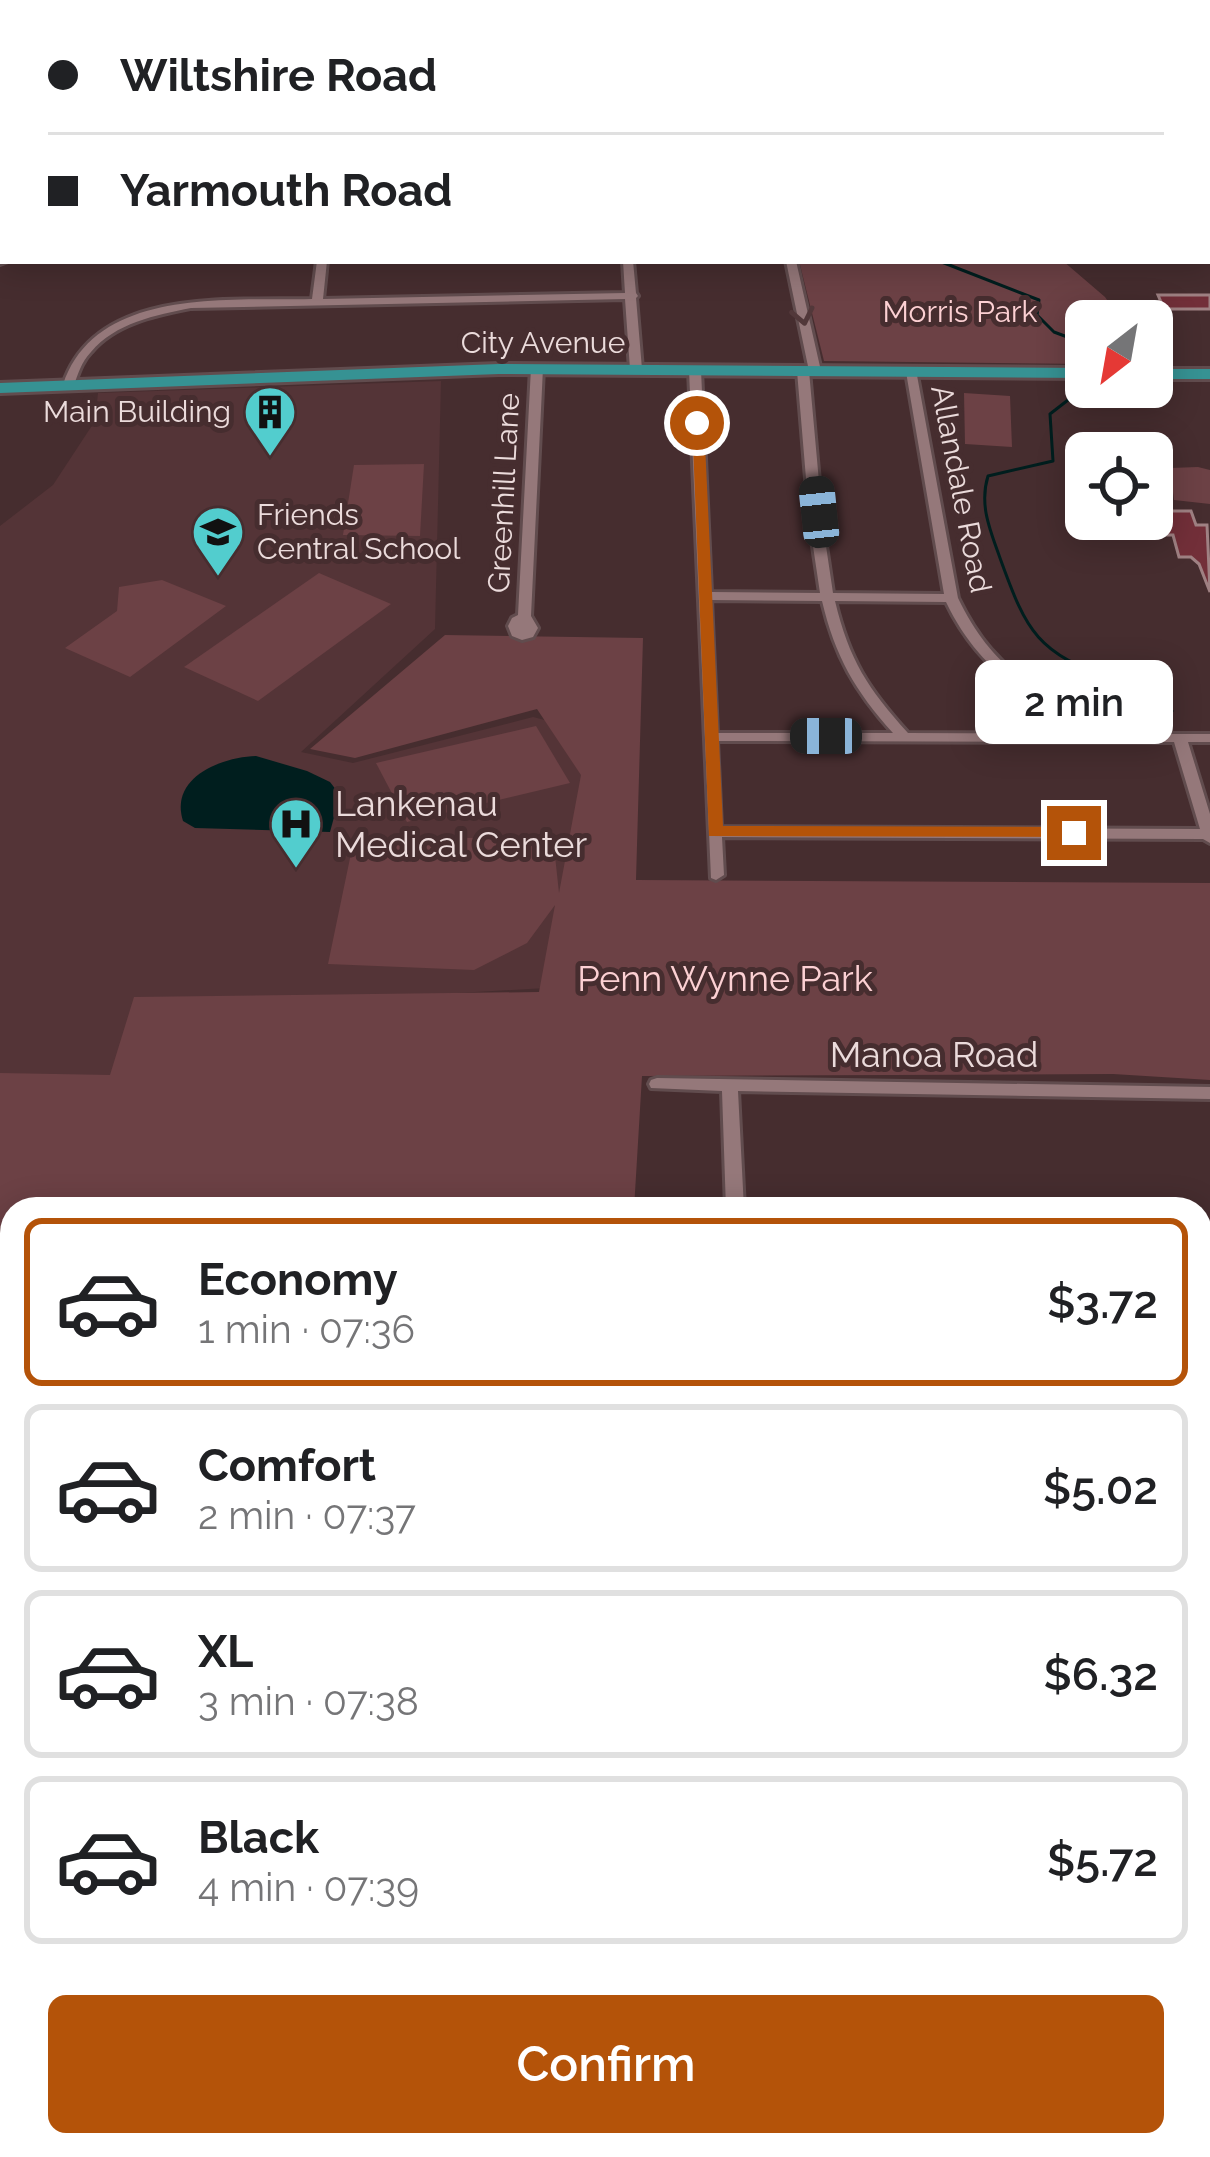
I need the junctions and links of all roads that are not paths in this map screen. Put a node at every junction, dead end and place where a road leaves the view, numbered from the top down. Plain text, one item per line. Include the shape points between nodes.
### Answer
1 (322, 264) edge
2 (628, 264) edge
3 (791, 264) edge
4 (633, 296) junction
5 (317, 301) junction
6 (538, 368) junction
7 (636, 369) junction
8 (695, 370) junction
9 (809, 371) junction
10 (911, 372) junction
11 (1065, 373) edge
12 (1173, 374) edge
13 (1210, 374) edge
14 (68, 386) junction
15 (0, 388) edge
16 (704, 596) junction
17 (829, 597) junction
18 (952, 598) junction
19 (524, 620) dead end
20 (1064, 709) junction
21 (903, 736) junction
22 (711, 737) junction
23 (1054, 738) junction
24 (1149, 738) junction
25 (1180, 738) junction
26 (1210, 738) edge
27 (715, 832) junction
28 (1210, 835) edge
29 (716, 875) dead end
30 (657, 1084) dead end
31 (730, 1087) junction
32 (1210, 1093) edge
33 (735, 1197) edge

1 - 5 street
2 - 4 street
3 -> 9 street
4 - 5 street
4 - 7 street
5 - 14 street via 191,305 144,316 88,346
6 - 7 highway, City Avenue
6 - 14 highway, City Avenue
6 - 19 street, Greenhill Lane
7 - 8 highway, City Avenue
8 - 9 highway, City Avenue
8 - 16 street
9 - 10 highway, City Avenue
9 - 17 street
10 - 11 highway, City Avenue
10 - 18 street, Allandale Road
12 - 13 highway
14 - 15 highway, City Avenue
16 - 17 street
16 - 22 street
17 - 18 street
17 - 21 street via 851,669
18 - 20 street, Allandale Road via 982,654
20 - 23 street
20 - 24 street, Allandale Road
21 - 22 street
21 - 23 street
22 - 27 street
23 - 24 street
24 - 25 street
25 - 26 street
25 - 28 street
27 - 28 street
27 - 29 street
30 - 31 street, Manoa Road
31 - 32 street, Manoa Road
31 - 33 street

